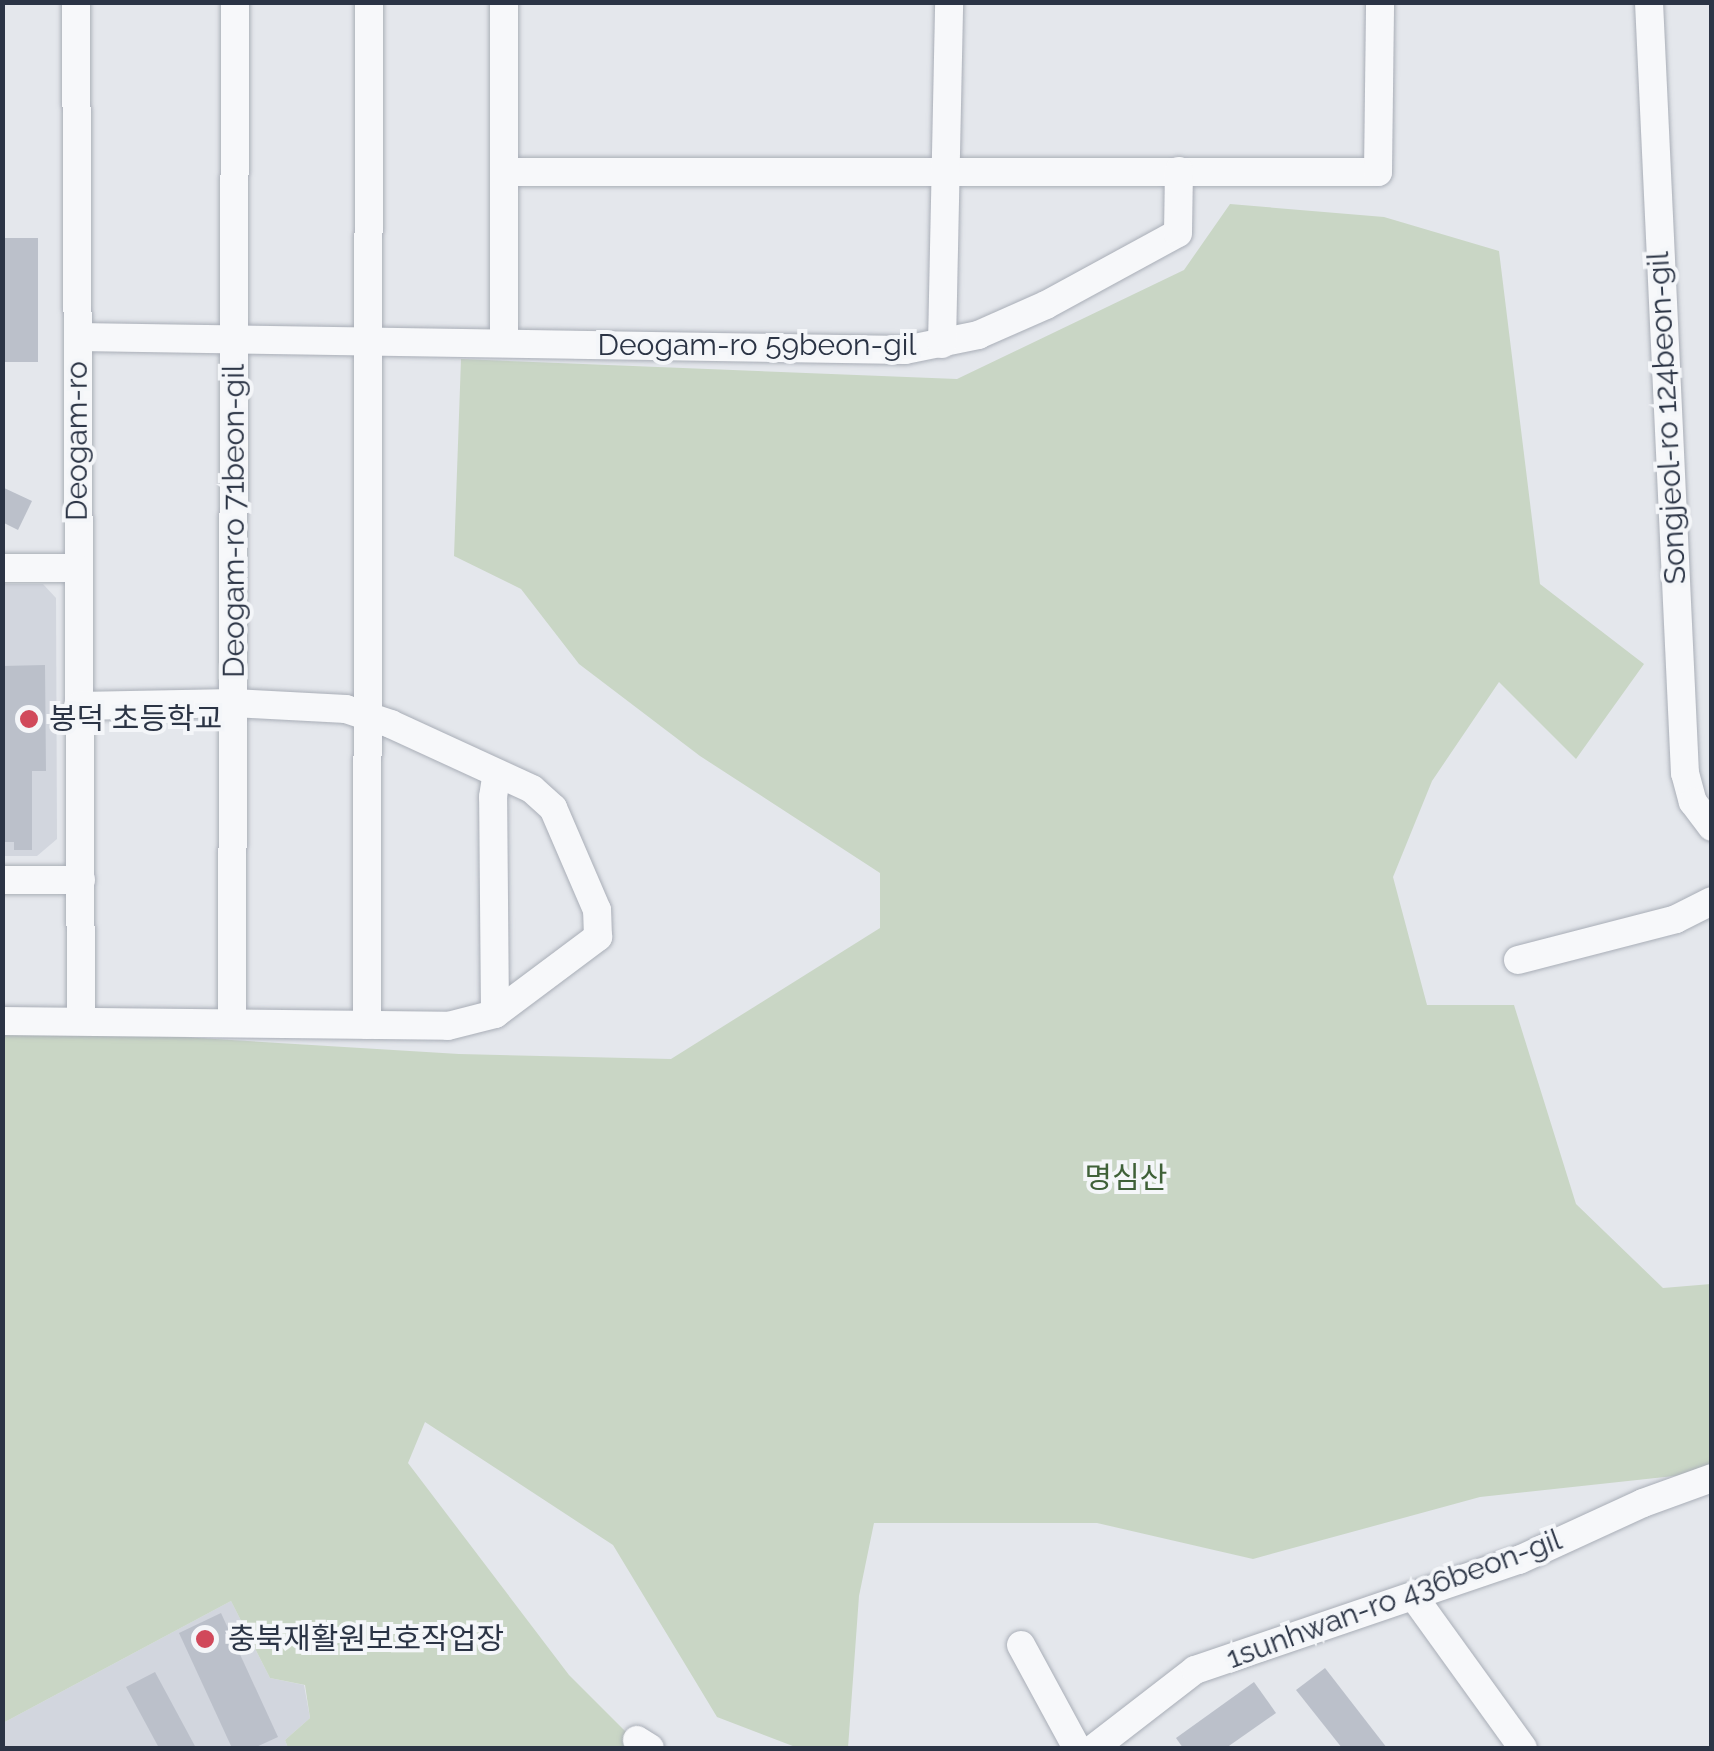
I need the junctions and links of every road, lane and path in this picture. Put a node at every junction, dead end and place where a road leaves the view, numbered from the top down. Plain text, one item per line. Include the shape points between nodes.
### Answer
1 (76, 2) edge
2 (235, 2) edge
3 (369, 2) edge
4 (504, 2) edge
5 (949, 2) edge
6 (1380, 2) edge
7 (1649, 2) edge
8 (947, 170) junction
9 (1179, 171) junction
10 (504, 172) junction
11 (78, 337) junction
12 (234, 340) junction
13 (368, 341) junction
14 (504, 343) junction
15 (942, 344) junction
16 (2, 568) edge
17 (76, 568) junction
18 (233, 703) junction
19 (78, 706) junction
20 (368, 714) junction
21 (497, 772) junction
22 (1712, 827) edge
23 (2, 880) edge
24 (82, 880) junction
25 (1712, 901) edge
26 (1518, 960) dead end
27 (495, 1014) junction
28 (2, 1021) edge
29 (82, 1021) junction
30 (232, 1023) junction
31 (368, 1025) junction
32 (1712, 1478) edge
33 (1414, 1597) junction
34 (1021, 1645) dead end
35 (1077, 1748) edge
36 (1094, 1748) edge
37 (1522, 1748) edge

1 - 11 street, Deogam-ro
2 - 12 street, Deogam-ro 71beon-gil
3 - 13 street
4 - 10 street
5 - 8 street
6 - 9 street via 1378,172
7 - 22 street, Songjeol-ro 124beon-gil via 1686,772 1693,802
8 - 9 street
8 - 10 street
8 - 15 street
9 - 15 street, Deogam-ro 59beon-gil via 1178,233 1046,305 978,336
10 - 14 street
11 - 12 street, Deogam-ro 59beon-gil
11 - 17 street, Deogam-ro
12 - 13 street, Deogam-ro 59beon-gil
12 - 18 street, Deogam-ro 71beon-gil
13 - 14 street, Deogam-ro 59beon-gil
13 - 20 street
14 - 15 street, Deogam-ro 59beon-gil via 905,350
16 - 17 street
17 - 19 street, Deogam-ro
18 - 19 street, Deogam-ro 71beon-gil
18 - 20 street, Deogam-ro 71beon-gil
18 - 30 street, Deogam-ro 71beon-gil
19 - 24 street, Deogam-ro
20 - 21 street, Deogam-ro 71beon-gil
20 - 31 street
21 - 27 street
21 - 27 street, Deogam-ro 71beon-gil via 553,808 600,922 591,946
23 - 24 street
24 - 29 street, Deogam-ro
25 - 26 street via 1676,919
27 - 31 street, Deogam-ro 71beon-gil via 448,1026
28 - 29 street, Deogam-ro 71beon-gil
29 - 30 street, Deogam-ro 71beon-gil
30 - 31 street, Deogam-ro 71beon-gil
32 - 33 street, 1sunhwan-ro 436beon-gil
33 - 36 street, 1sunhwan-ro 436beon-gil via 1195,1670
33 - 37 street
34 - 35 street

